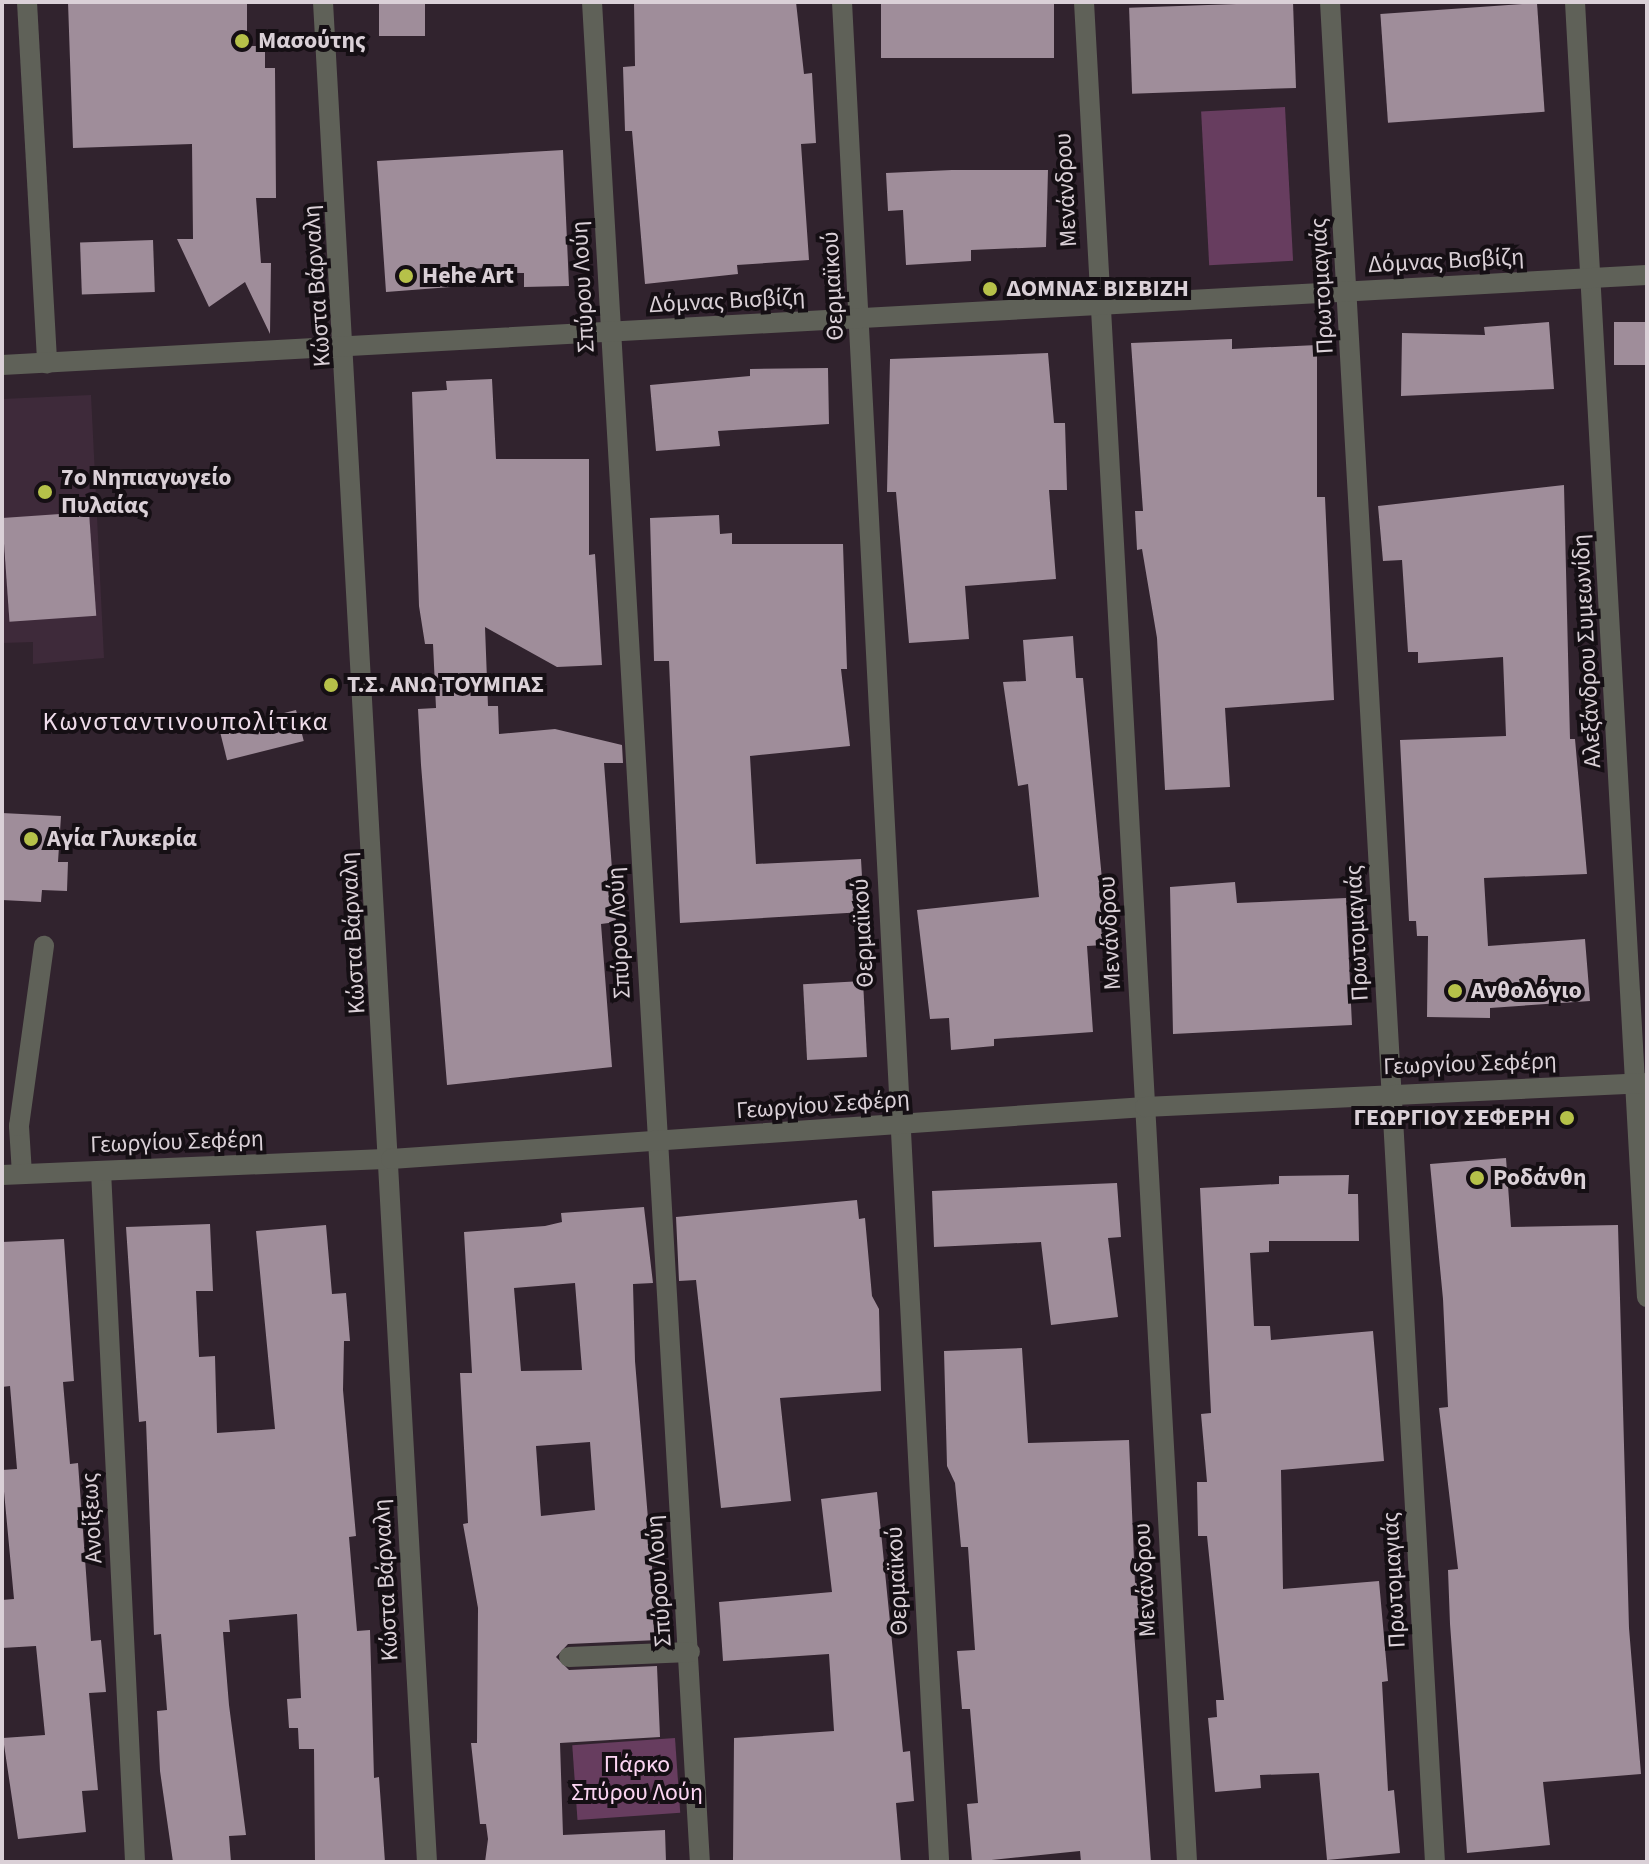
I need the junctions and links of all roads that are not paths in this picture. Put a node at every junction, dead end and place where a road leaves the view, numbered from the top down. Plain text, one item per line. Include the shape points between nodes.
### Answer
1 (27, 2) edge
2 (323, 2) edge
3 (592, 2) edge
4 (842, 2) edge
5 (1084, 2) edge
6 (1330, 2) edge
7 (1575, 2) edge
8 (1647, 275) edge
9 (1592, 278) junction
10 (1349, 292) junction
11 (1098, 306) junction
12 (862, 320) junction
13 (612, 334) junction
14 (347, 349) junction
15 (47, 363) junction
16 (2, 365) edge
17 (44, 946) dead end
18 (1642, 1083) edge
19 (1392, 1093) junction
20 (1145, 1107) junction
21 (897, 1126) junction
22 (657, 1142) junction
23 (391, 1159) junction
24 (101, 1171) junction
25 (12, 1175) edge
26 (1647, 1297) edge
27 (690, 1652) junction
28 (569, 1657) dead end
29 (135, 1862) edge
30 (427, 1862) edge
31 (700, 1862) edge
32 (939, 1862) edge
33 (1187, 1862) edge
34 (1435, 1862) edge

1 - 15 street
2 - 14 street, Κώστα Βάρναλη
3 - 13 street, Σπύρου Λούη
4 - 12 street, Θερμαϊκού
5 - 11 street, Μενάνδρου
6 - 10 street, Πρωτομαγιάς
7 - 9 street, Αλεξάνδρου Συμεωνίδη
8 - 9 street, Δόμνας Βισβίζη
9 - 10 street, Δόμνας Βισβίζη
9 - 18 street, Αλεξάνδρου Συμεωνίδη
10 - 11 street, Δόμνας Βισβίζη
10 - 19 street, Πρωτομαγιάς
11 - 12 street, Δόμνας Βισβίζη
11 - 20 street, Μενάνδρου
12 - 13 street, Δόμνας Βισβίζη
12 - 21 street, Θερμαϊκού
13 - 14 street, Δόμνας Βισβίζη
13 - 22 street, Σπύρου Λούη
14 - 15 street, Δόμνας Βισβίζη
14 - 23 street, Κώστα Βάρναλη
15 - 16 street, Δόμνας Βισβίζη
17 - 25 street
18 - 19 street, Γεωργίου Σεφέρη
18 - 26 street, Αλεξάνδρου Συμεωνίδη
19 - 20 street, Γεωργίου Σεφέρη
19 - 34 street, Πρωτομαγιάς
20 - 21 street, Γεωργίου Σεφέρη
20 - 33 street, Μενάνδρου
21 - 22 street, Γεωργίου Σεφέρη
21 - 32 street, Θερμαϊκού
22 - 23 street, Γεωργίου Σεφέρη
22 - 27 street, Σπύρου Λούη
23 - 24 street, Γεωργίου Σεφέρη
23 - 30 street, Κώστα Βάρναλη
24 - 25 street, Γεωργίου Σεφέρη
24 - 29 street, Ανοίξεως
27 - 28 street
27 - 31 street, Σπύρου Λούη

